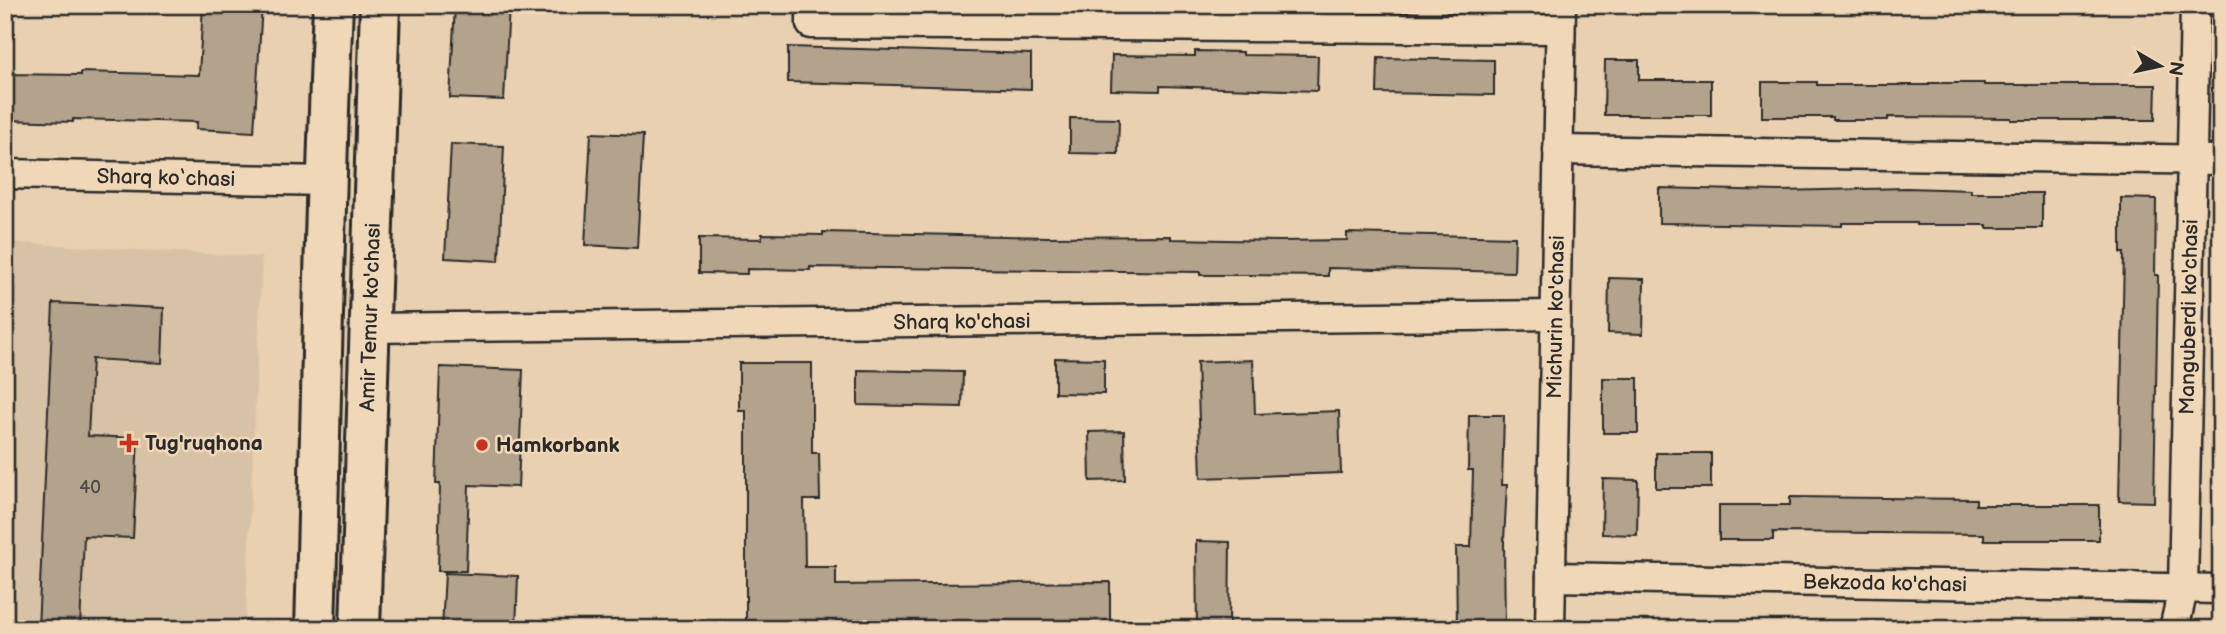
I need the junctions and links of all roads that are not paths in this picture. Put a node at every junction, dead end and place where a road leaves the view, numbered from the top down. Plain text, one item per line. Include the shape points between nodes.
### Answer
1 (333, 5) edge
2 (380, 5) edge
3 (811, 5) edge
4 (2195, 5) edge
5 (1560, 17) edge
6 (1558, 150) junction
7 (2192, 160) junction
8 (2221, 160) edge
9 (5, 174) edge
10 (326, 181) junction
11 (1555, 315) junction
12 (369, 328) junction
13 (1551, 577) junction
14 (2221, 589) edge
15 (2183, 590) junction
16 (315, 629) edge
17 (360, 629) edge
18 (1550, 629) edge
19 (2174, 629) edge

1 - 10 main road
2 - 12 main road, Amir Temur ko'chasi
3 - 5 street via 811,24
4 - 7 street, Manguberdi ko'chasi
5 - 6 street, Michurin ko'chasi
6 - 7 street
6 - 11 street, Michurin ko'chasi
7 - 8 street
7 - 15 street, Manguberdi ko'chasi
9 - 10 street, Sharq ko‘chasi
10 - 16 main road
11 - 12 street, Sharq ko'chasi
11 - 13 street, Michurin ko'chasi
12 - 17 main road, Amir Temur ko'chasi
13 - 15 street, Bekzoda ko'chasi
13 - 18 street, Michurin ko'chasi
14 - 15 street, Bekzoda ko'chasi
15 - 19 street, Manguberdi ko'chasi

